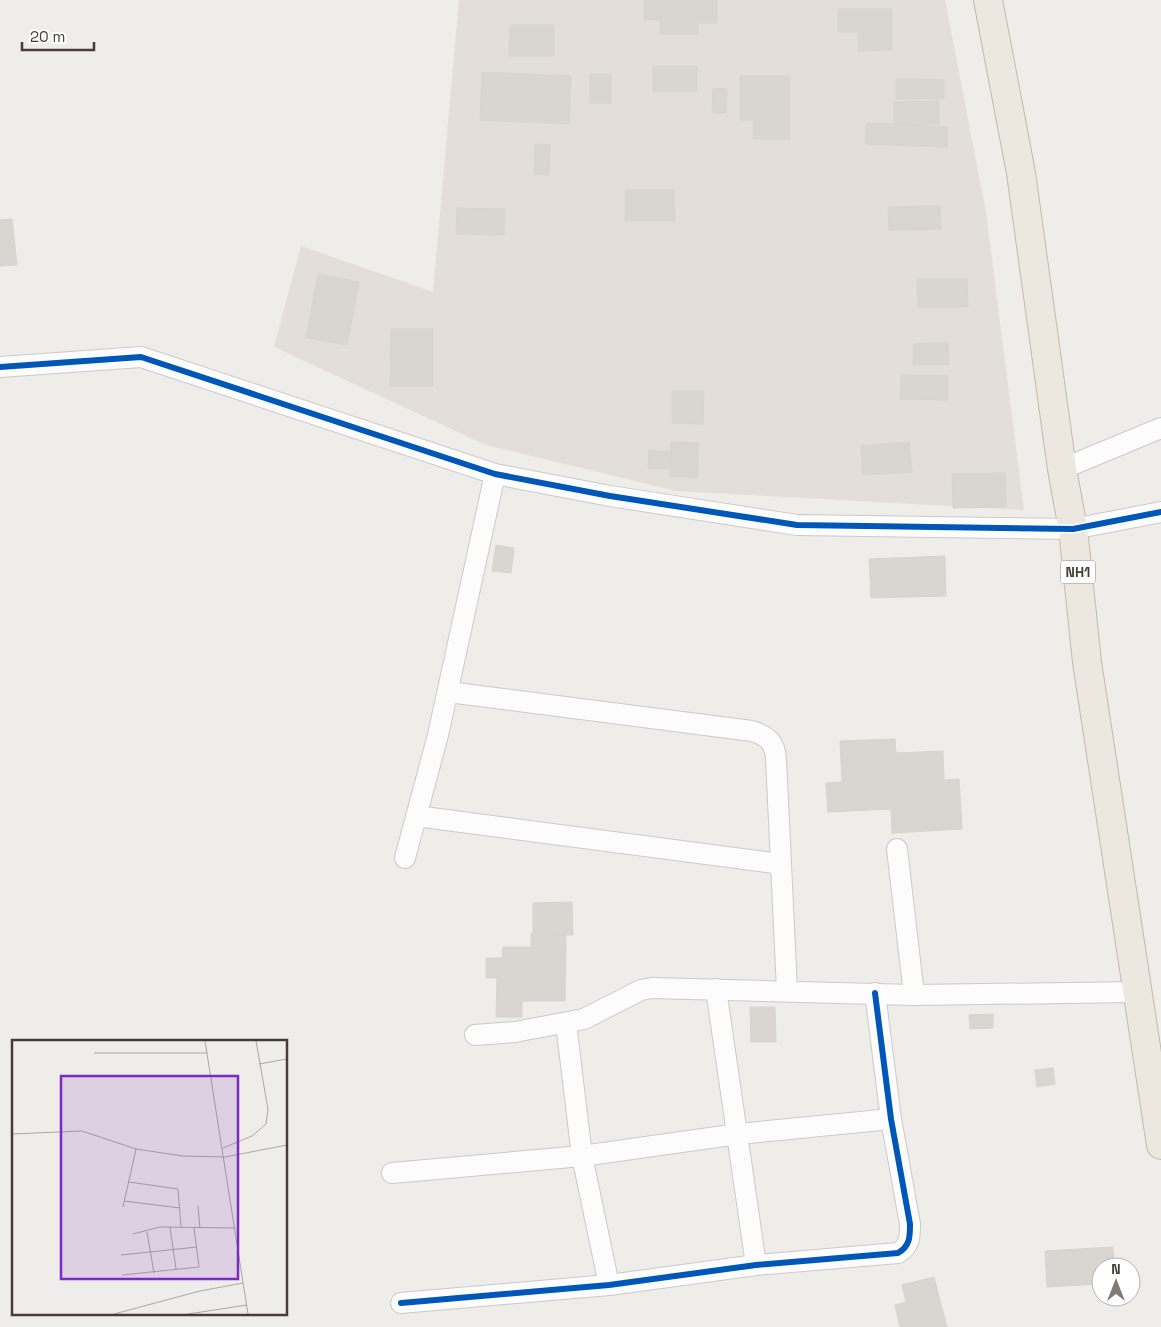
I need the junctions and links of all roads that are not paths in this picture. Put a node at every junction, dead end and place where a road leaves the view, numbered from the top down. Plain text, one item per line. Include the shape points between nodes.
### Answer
1 (988, 0) edge
2 (0, 367) edge
3 (1161, 428) edge
4 (1062, 469) junction
5 (495, 474) junction
6 (1161, 512) edge
7 (1073, 529) junction
8 (448, 692) junction
9 (416, 816) junction
10 (897, 849) dead end
11 (405, 858) dead end
12 (782, 864) junction
13 (716, 989) junction
14 (787, 990) junction
15 (1138, 992) junction
16 (874, 994) junction
17 (914, 995) junction
18 (566, 1023) junction
19 (475, 1035) dead end
20 (891, 1119) junction
21 (738, 1134) junction
22 (1161, 1144) edge
23 (582, 1156) junction
24 (392, 1173) dead end
25 (756, 1265) junction
26 (608, 1285) junction
27 (401, 1303) dead end

1 - 4 highway, NH1 via 1020,173
2 - 5 street via 141,357
3 - 4 street
4 - 7 highway, NH1
5 - 7 street via 610,496 797,525
5 - 8 street
6 - 7 street
7 - 15 highway, NH1 via 1087,662
8 - 9 street
8 - 12 street via 763,734 775,747
9 - 11 street
9 - 12 street
10 - 17 street
12 - 14 street
13 - 14 street
13 - 18 street via 641,990 584,1019
13 - 21 street
14 - 16 street
15 - 17 street
15 - 22 highway, NH1
16 - 17 street
16 - 20 street
18 - 19 street
18 - 23 street
20 - 21 street
20 - 25 street via 910,1224 906,1248 898,1253
21 - 23 street
21 - 25 street
23 - 24 street
23 - 26 street
25 - 26 street
26 - 27 street

